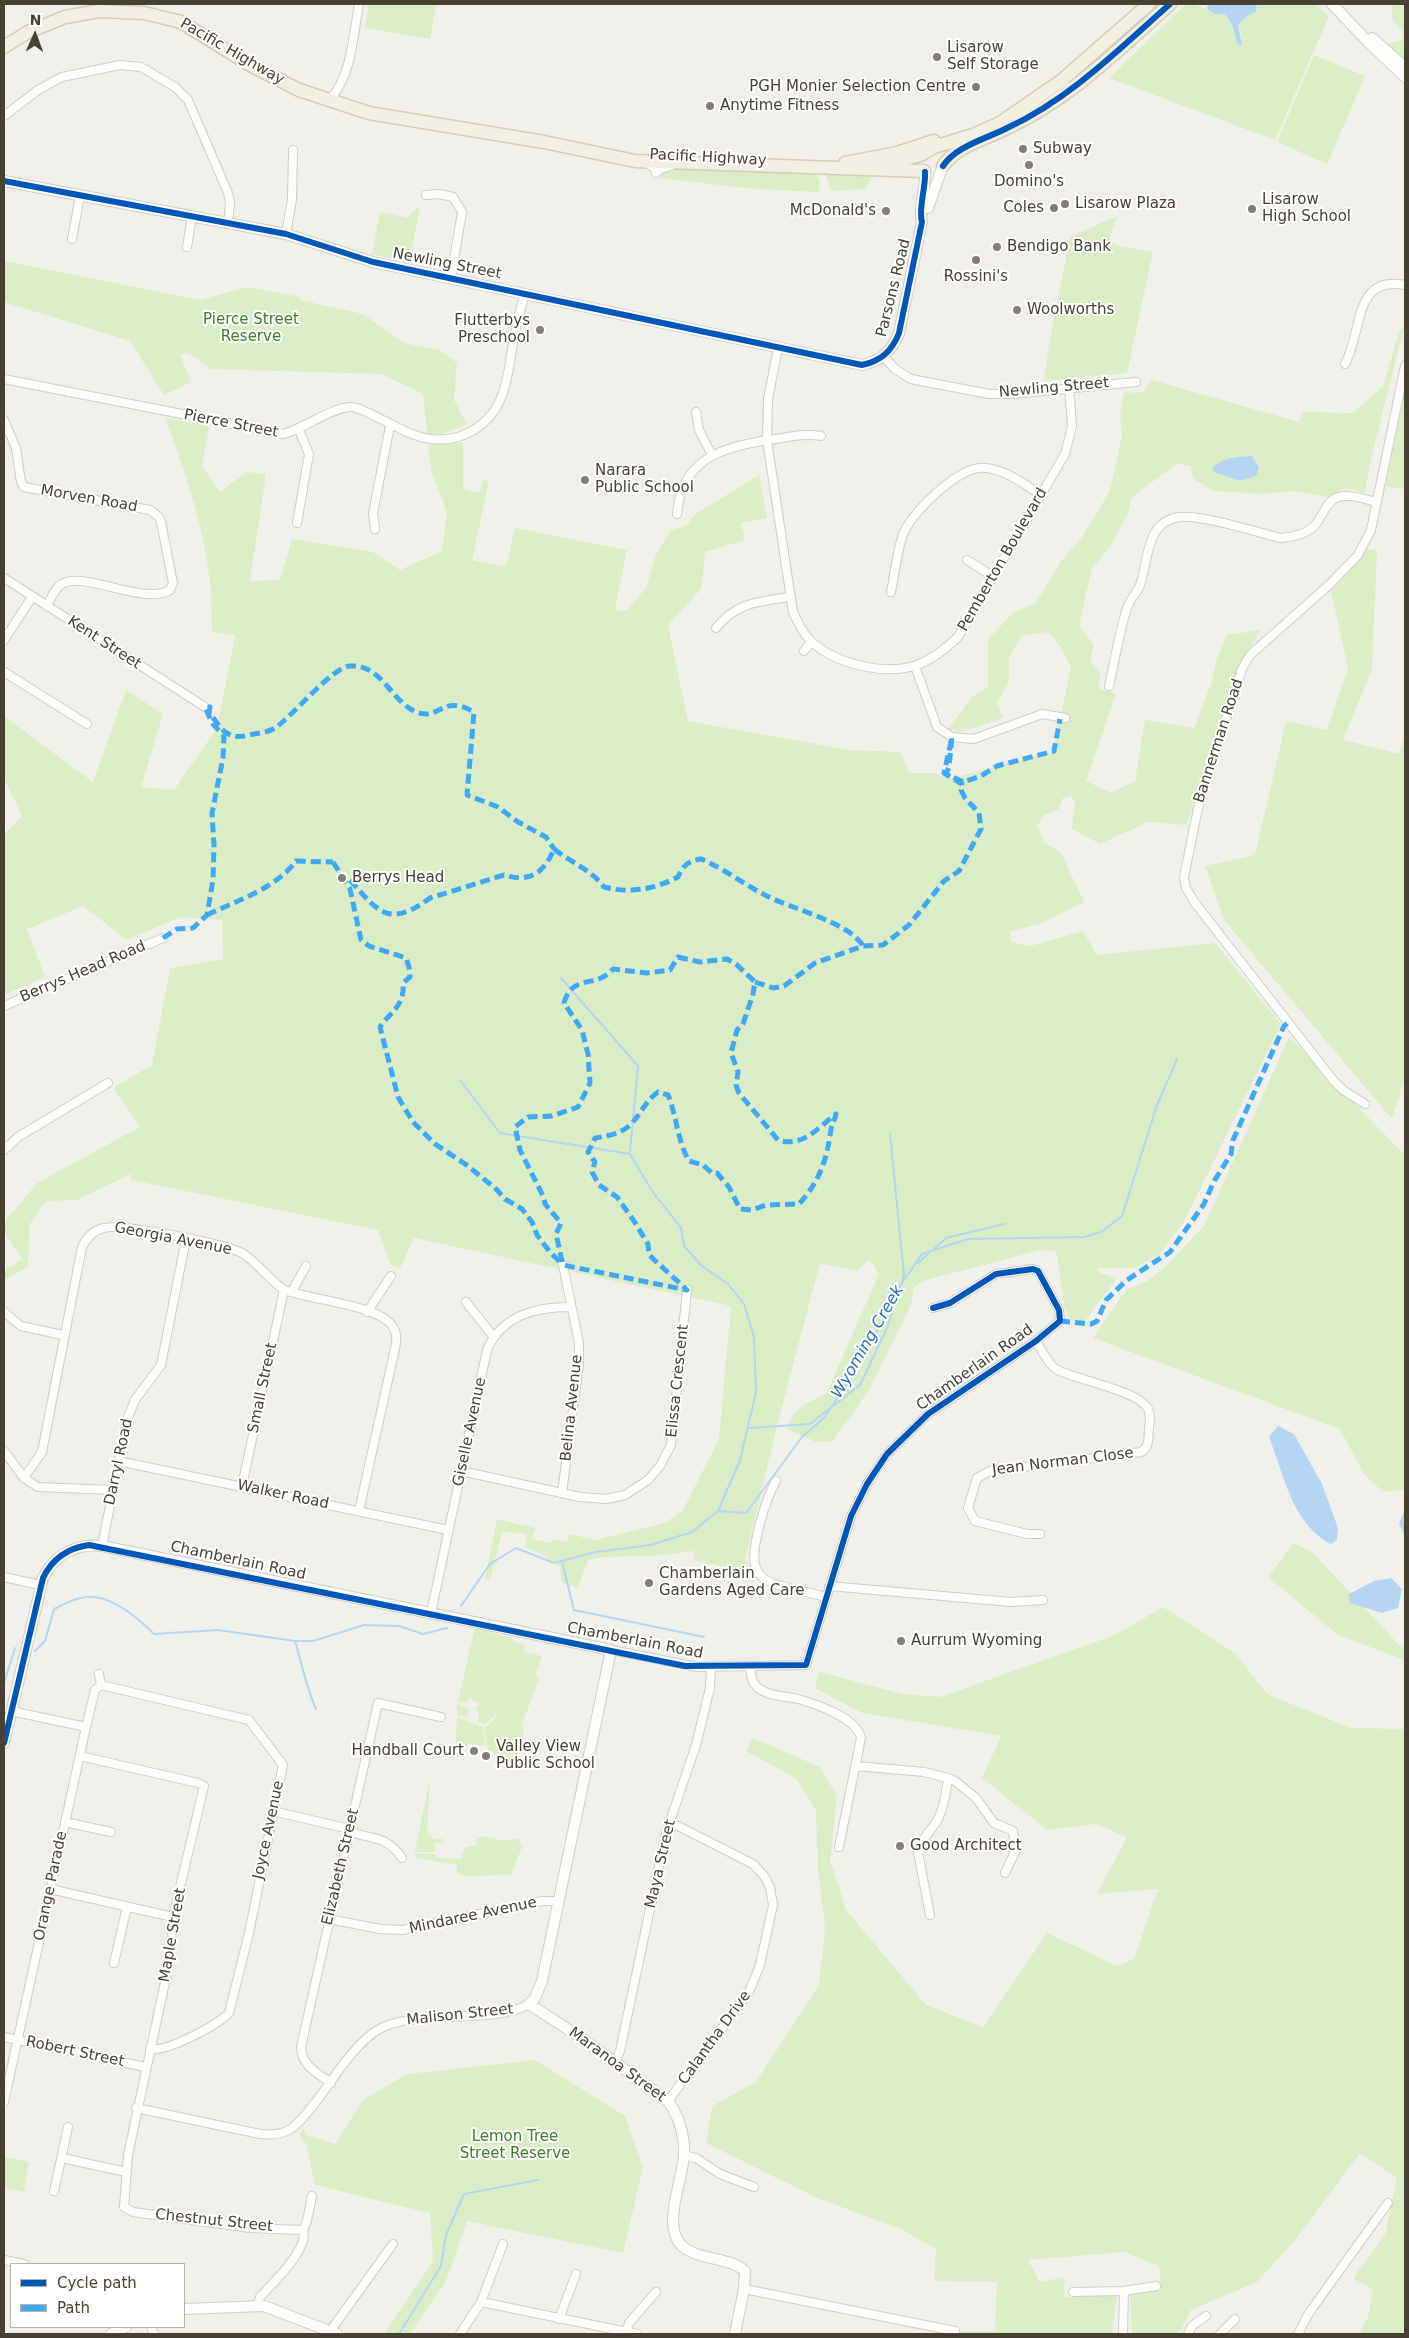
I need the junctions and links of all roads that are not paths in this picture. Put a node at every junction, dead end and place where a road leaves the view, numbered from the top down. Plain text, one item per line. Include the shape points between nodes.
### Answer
1 (359, 4) edge
2 (1149, 4) edge
3 (1170, 4) edge
4 (1332, 4) edge
5 (4, 47) edge
6 (1391, 59) junction
7 (1405, 67) edge
8 (1405, 77) edge
9 (329, 101) junction
10 (1017, 110) junction
11 (4, 116) edge
12 (553, 140) junction
13 (293, 150) dead end
14 (924, 153) junction
15 (835, 164) junction
16 (942, 167) junction
17 (924, 171) junction
18 (4, 181) edge
19 (426, 195) dead end
20 (80, 196) junction
21 (192, 216) junction
22 (922, 222) junction
23 (228, 223) junction
24 (286, 234) junction
25 (72, 238) dead end
26 (186, 247) dead end
27 (451, 277) junction
28 (1405, 285) edge
29 (525, 293) junction
30 (778, 348) junction
31 (884, 356) junction
32 (1346, 364) dead end
33 (1405, 366) edge
34 (4, 380) edge
35 (1136, 382) dead end
36 (1069, 387) junction
37 (696, 412) dead end
38 (4, 420) edge
39 (390, 426) junction
40 (300, 430) junction
41 (821, 436) dead end
42 (768, 440) junction
43 (712, 455) junction
44 (1041, 495) junction
45 (1376, 502) junction
46 (677, 514) dead end
47 (297, 523) dead end
48 (375, 529) dead end
49 (967, 560) dead end
50 (994, 577) junction
51 (4, 578) edge
52 (891, 592) dead end
53 (32, 597) junction
54 (789, 598) junction
55 (47, 606) junction
56 (716, 628) dead end
57 (4, 640) edge
58 (811, 642) junction
59 (804, 651) dead end
60 (914, 666) junction
61 (4, 672) edge
62 (1109, 686) dead end
63 (205, 707) dead end
64 (1065, 718) dead end
65 (86, 724) dead end
66 (163, 938) dead end
67 (4, 1006) edge
68 (108, 1083) dead end
69 (1365, 1104) dead end
70 (4, 1150) edge
71 (186, 1239) junction
72 (563, 1265) dead end
73 (306, 1266) dead end
74 (391, 1276) dead end
75 (284, 1290) junction
76 (687, 1290) dead end
77 (292, 1291) junction
78 (466, 1302) dead end
79 (570, 1307) junction
80 (933, 1308) dead end
81 (4, 1312) edge
82 (367, 1312) junction
83 (63, 1335) junction
84 (493, 1336) junction
85 (1036, 1341) junction
86 (4, 1451) edge
87 (118, 1461) junction
88 (461, 1471) junction
89 (24, 1478) junction
90 (776, 1481) dead end
91 (242, 1486) junction
92 (113, 1490) junction
93 (562, 1493) junction
94 (359, 1511) junction
95 (448, 1530) junction
96 (1040, 1534) dead end
97 (102, 1546) junction
98 (4, 1578) edge
99 (40, 1585) junction
100 (829, 1586) junction
101 (826, 1597) junction
102 (1043, 1600) dead end
103 (431, 1613) junction
104 (611, 1650) junction
105 (751, 1666) junction
106 (710, 1667) junction
107 (99, 1674) dead end
108 (101, 1685) junction
109 (11, 1711) junction
110 (441, 1717) dead end
111 (86, 1727) junction
112 (4, 1743) edge
113 (80, 1756) junction
114 (856, 1766) junction
115 (948, 1778) junction
116 (273, 1811) junction
117 (65, 1822) junction
118 (670, 1822) junction
119 (349, 1830) junction
120 (111, 1832) dead end
121 (839, 1847) dead end
122 (402, 1858) dead end
123 (1005, 1874) dead end
124 (50, 1889) junction
125 (559, 1901) junction
126 (126, 1908) junction
127 (930, 1915) dead end
128 (173, 1918) junction
129 (329, 1919) junction
130 (114, 1963) dead end
131 (529, 2004) junction
132 (4, 2037) edge
133 (17, 2040) junction
134 (150, 2049) junction
135 (615, 2062) junction
136 (145, 2067) junction
137 (330, 2083) junction
138 (668, 2101) junction
139 (4, 2102) edge
140 (136, 2108) junction
141 (68, 2127) dead end
142 (684, 2155) junction
143 (62, 2158) junction
144 (126, 2172) junction
145 (754, 2186) dead end
146 (54, 2191) dead end
147 (312, 2196) dead end
148 (1388, 2203) dead end
149 (126, 2210) joint
150 (303, 2230) junction
151 (393, 2244) dead end
152 (503, 2244) dead end
153 (4, 2260) edge
154 (19, 2263) edge
155 (576, 2274) dead end
156 (1156, 2286) dead end
157 (744, 2289) junction
158 (1124, 2291) junction
159 (656, 2292) dead end
160 (1073, 2292) dead end
161 (481, 2302) junction
162 (258, 2306) junction
163 (185, 2309) edge
164 (1206, 2316) dead end
165 (559, 2319) junction
166 (1235, 2319) dead end
167 (124, 2328) edge
168 (955, 2331) dead end
169 (626, 2332) junction
170 (332, 2333) edge
171 (111, 2334) edge
172 (460, 2334) edge
173 (636, 2334) edge
174 (735, 2334) edge
175 (1123, 2334) edge
176 (1188, 2334) edge
177 (1220, 2334) edge
178 (1298, 2334) edge

1 - 9 street via 346,75 340,89
2 - 10 main road, Pacific Highway via 1068,75
3 - 16 main road via 1063,96 1013,126 956,152
4 - 6 street
5 - 9 main road, Pacific Highway via 28,32 65,17 99,11 144,12 181,22 278,80
6 - 7 street
6 - 8 street
9 - 12 main road, Pacific Highway via 369,113
10 - 14 main road, Pacific Highway via 973,135
10 - 15 main road via 897,153
11 - 23 street via 38,90 62,77 120,65 142,67 176,87 188,100 228,193
12 - 15 main road, Pacific Highway via 665,158
12 - 17 main road, Pacific Highway via 643,162
13 - 24 street via 292,200
14 - 15 main road, Pacific Highway via 882,164
14 - 16 main road via 935,151 940,154
14 - 17 main road via 920,164
16 - 17 main road via 935,173
16 - 22 street, Parsons Road
17 - 22 street, Parsons Road
18 - 20 street, Newling Street
19 - 27 street via 453,198 462,212
20 - 21 street, Newling Street
20 - 25 street
21 - 23 street, Newling Street
21 - 26 street
22 - 31 street, Parsons Road via 899,333
23 - 24 street, Newling Street
24 - 27 street, Newling Street via 359,259
27 - 29 street, Newling Street
28 - 32 street via 1380,285 1366,298
29 - 30 street, Newling Street
29 - 39 street, Pierce Street via 505,386 487,421 459,438 442,441 425,439
30 - 31 street, Newling Street via 862,365
30 - 42 street, Pemberton Boulevard via 768,400
31 - 36 street, Newling Street via 895,369 911,379 989,394
33 - 45 street, Bannerman Road
34 - 40 street, Pierce Street via 283,434
35 - 36 street, Newling Street
36 - 44 street, Pemberton Boulevard via 1071,436
37 - 43 street via 699,430
38 - 55 street, Morven Road via 16,448 24,488 150,510 159,517 163,526 173,583 170,590 156,595 71,580 58,586
39 - 40 street, Pierce Street via 350,406
39 - 48 street via 373,512
40 - 47 street via 309,454
41 - 42 street via 804,434
42 - 43 street via 743,443
42 - 54 street, Pemberton Boulevard
43 - 46 street via 683,484
44 - 50 street, Pemberton Boulevard
44 - 52 street via 997,470 984,467 966,470 910,520 903,534
45 - 62 street via 1353,496 1335,498 1307,531 1280,538 1196,518 1177,517 1167,522 1151,539 1140,585 1127,607
45 - 69 street, Bannerman Road via 1371,530 1358,555 1250,655 1242,669 1198,808 1184,878 1186,888 1200,910 1333,1080 1342,1090
49 - 50 street
50 - 60 street, Pemberton Boulevard via 958,637 938,654
51 - 53 street, Kent Street
53 - 55 street, Kent Street
53 - 57 street
54 - 56 street via 742,606 732,611
54 - 58 street, Pemberton Boulevard via 795,618
55 - 63 street, Kent Street
58 - 59 street
58 - 60 street, Pemberton Boulevard via 856,664 882,668
60 - 64 street via 937,726 952,736 974,739 1042,714
61 - 65 street
66 - 67 street, Berrys Head Road
68 - 70 street via 18,1137
71 - 75 street, Georgia Avenue via 239,1252
71 - 83 street, Georgia Avenue via 119,1226 92,1233 82,1247
71 - 87 street, Darryl Road via 161,1365 131,1409
72 - 79 street, Belina Avenue
73 - 77 street
74 - 82 street
75 - 77 street
75 - 91 street, Small Street
76 - 93 street, Elissa Crescent via 673,1435 667,1456 648,1480 625,1495 598,1499
77 - 82 street
78 - 84 street
79 - 84 street via 538,1308 519,1316
79 - 93 street, Belina Avenue via 579,1364
80 - 85 street, Chamberlain Road via 950,1303 996,1274 1038,1271 1059,1310 1060,1321
81 - 83 street via 21,1326
82 - 94 street via 389,1322 397,1337
83 - 89 street, Georgia Avenue via 42,1452
84 - 88 street, Giselle Avenue
85 - 96 street, Jean Norman Close via 1054,1367 1103,1384 1141,1402 1150,1416 1148,1442 1141,1452 990,1471 977,1478 968,1508 975,1521 1027,1534
85 - 100 street, Chamberlain Road via 928,1414 887,1454 858,1500
86 - 89 street
87 - 91 street, Walker Road
87 - 92 street, Darryl Road
88 - 93 street, Elissa Crescent
88 - 95 street, Giselle Avenue
89 - 92 street via 44,1488
90 - 101 street via 770,1491 756,1547 754,1560 758,1572 774,1584
91 - 94 street, Walker Road
92 - 97 street, Darryl Road
94 - 95 street, Walker Road
95 - 103 street, Giselle Avenue
97 - 99 street, Chamberlain Road via 82,1546 62,1554 51,1565
97 - 103 street, Chamberlain Road
98 - 99 street
99 - 109 street, Chamberlain Road
100 - 101 street, Chamberlain Road
100 - 102 street via 1011,1602
101 - 105 street, Chamberlain Road via 806,1665
103 - 104 street, Chamberlain Road
104 - 106 street, Chamberlain Road via 685,1666
104 - 125 street, Malison Street
105 - 106 street, Chamberlain Road
105 - 114 street via 752,1679 760,1689 813,1704 856,1726 861,1738
106 - 118 street, Maya Street via 710,1688 696,1745
107 - 108 street
108 - 111 street, Orange Parade via 95,1690
108 - 116 street, Joyce Avenue via 249,1720 283,1765
109 - 111 street
109 - 112 street, Chamberlain Road
110 - 119 street, Elizabeth Street via 378,1702
111 - 113 street, Orange Parade
113 - 117 street, Orange Parade
113 - 128 street, Maple Street via 203,1785
114 - 115 street via 924,1772
114 - 121 street
115 - 123 street via 976,1798 994,1823 1013,1831 1016,1850
115 - 127 street via 937,1821 918,1852
116 - 119 street
116 - 134 street, Joyce Avenue via 249,1933 229,2013 199,2033 157,2050
117 - 120 street
117 - 124 street, Orange Parade
118 - 135 street, Maya Street
118 - 138 street, Calantha Drive via 753,1864 767,1882 773,1905 760,1965 749,1992
119 - 122 street via 387,1841
119 - 129 street, Elizabeth Street
124 - 126 street
124 - 133 street, Orange Parade
125 - 129 street, Mindaree Avenue via 542,1901 403,1930 380,1930
125 - 131 street, Malison Street via 542,1981
126 - 128 street
126 - 130 street
128 - 134 street, Maple Street via 170,1959
129 - 137 street, Elizabeth Street via 301,2054 307,2065
131 - 135 street, Maranoa Street
131 - 137 street, Malison Street via 514,2010 389,2025 362,2043
132 - 133 street, Robert Street
133 - 136 street, Robert Street
133 - 139 street, Orange Parade
134 - 136 street, Maple Street
135 - 138 street, Maranoa Street
136 - 140 street, Maple Street
137 - 140 street, Malison Street via 296,2125 278,2134 260,2134
138 - 142 street, Maranoa Street via 682,2132
140 - 144 street, Maple Street
141 - 143 street
142 - 145 street via 696,2158 720,2174
142 - 157 street, Maranoa Street via 673,2217 678,2239 683,2247 695,2253 745,2271
143 - 144 street
143 - 146 street
144 - 149 street, Maple Street
147 - 150 street
148 - 178 street via 1309,2313
149 - 150 street, Chestnut Street via 250,2228
150 - 162 street via 299,2251 260,2298
151 - 170 street
152 - 161 street
153 - 154 street
155 - 165 street
156 - 158 street
157 - 168 street
157 - 174 street
158 - 160 street
158 - 175 street
159 - 169 street via 629,2323
161 - 165 street
161 - 172 street
162 - 163 street
162 - 170 street
164 - 176 street via 1192,2326
165 - 169 street
166 - 177 street
167 - 171 street
169 - 173 street

